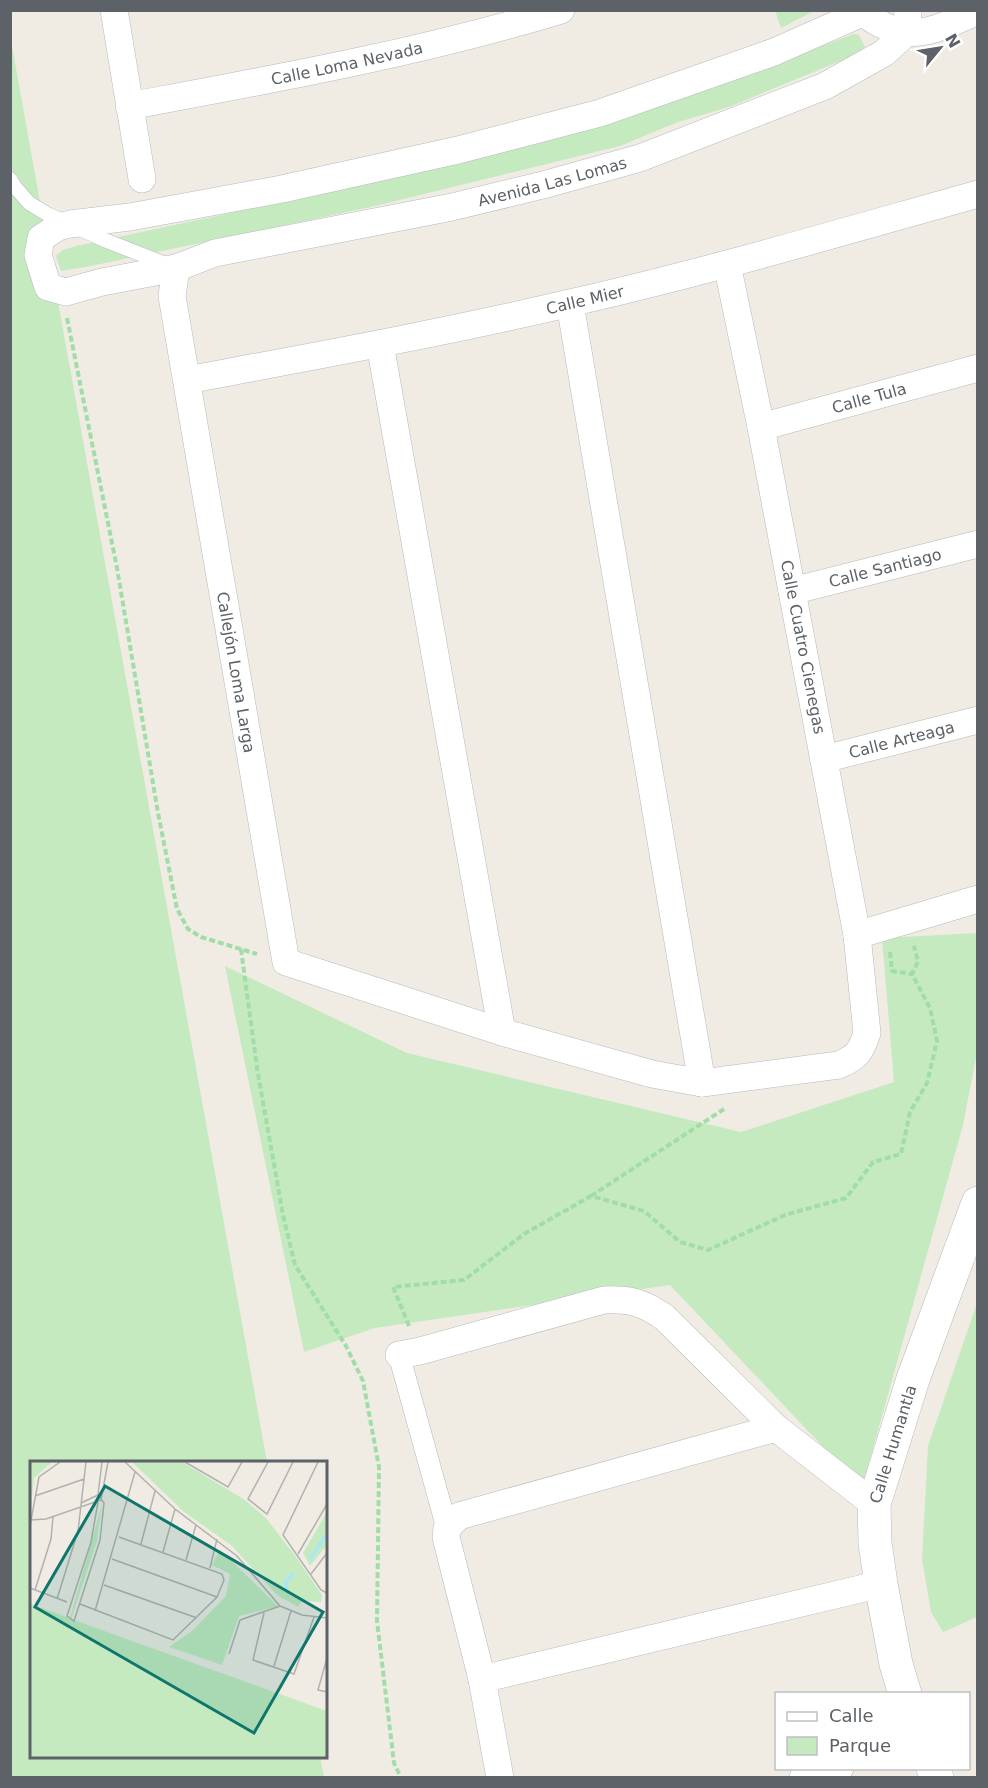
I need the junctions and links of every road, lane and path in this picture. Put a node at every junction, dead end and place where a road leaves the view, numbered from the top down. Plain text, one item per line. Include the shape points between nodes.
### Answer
1 (114, 10) edge
2 (561, 10) edge
3 (978, 10) edge
4 (860, 12) edge
5 (907, 22) edge
6 (129, 106) junction
7 (10, 179) edge
8 (142, 179) dead end
9 (978, 194) edge
10 (70, 224) junction
11 (727, 264) junction
12 (176, 268) junction
13 (570, 304) junction
14 (67, 315) dead end
15 (380, 344) junction
16 (978, 368) edge
17 (187, 380) junction
18 (761, 427) junction
19 (978, 544) edge
20 (792, 591) junction
21 (978, 720) edge
22 (824, 759) junction
23 (978, 899) edge
24 (857, 935) junction
25 (913, 945) dead end
26 (896, 947) dead end
27 (241, 950) junction
28 (286, 962) junction
29 (912, 974) junction
30 (502, 1032) junction
31 (702, 1083) junction
32 (730, 1106) dead end
33 (591, 1196) junction
34 (978, 1203) edge
35 (410, 1353) junction
36 (776, 1428) junction
37 (874, 1504) junction
38 (447, 1528) junction
39 (881, 1584) junction
40 (482, 1679) junction
41 (904, 1692) edge
42 (833, 1770) edge
43 (401, 1778) edge
44 (500, 1778) edge
45 (803, 1778) edge

1 - 6 street
2 - 6 street, Calle Loma Nevada via 493,31 328,69
3 - 5 street via 922,34
4 - 5 street via 890,29
4 - 10 street via 774,52 600,113 282,189
5 - 12 street, Avenida Las Lomas via 884,53 825,86 640,158 452,207 215,253
6 - 8 street
7 - 10 lane via 29,203
9 - 11 street, Calle Mier
10 - 12 lane
10 - 12 street, Avenida Las Lomas via 41,238 38,255 48,287 66,292
11 - 13 street, Calle Mier
11 - 18 street, Calle Cuatro Cienegas
12 - 17 street, Callejón Loma Larga via 172,296
13 - 15 street, Calle Mier
13 - 31 street
14 - 27 path via 117,568 177,909 188,928 201,937
15 - 17 street, Calle Mier
15 - 30 street
16 - 18 street, Calle Tula
17 - 28 street, Callejón Loma Larga
18 - 20 street, Calle Cuatro Cienegas
19 - 20 street, Calle Santiago
20 - 22 street, Calle Cuatro Cienegas
21 - 22 street, Calle Arteaga
22 - 24 street, Calle Cuatro Cienegas
23 - 24 street
24 - 31 street, Calle Cuatro Cienegas via 867,1033 852,1060
25 - 29 path via 918,962
26 - 29 path via 890,951 892,971
27 - 28 path
27 - 43 path via 257,1068 295,1265 346,1346 363,1381 379,1467 377,1621 394,1764
28 - 30 street
29 - 33 path via 930,1008 937,1041 927,1083 910,1112 901,1154 873,1162 846,1198 785,1215 708,1250 680,1242 644,1212
30 - 31 street via 652,1074
32 - 33 path
33 - 35 path via 524,1234 464,1280 393,1287
34 - 37 street, Calle Humantla via 913,1379
35 - 36 street via 604,1300 626,1299 646,1305 664,1317
35 - 38 street
36 - 37 street
36 - 38 street via 459,1516
37 - 39 street, Calle Humantla
38 - 40 street via 446,1537
39 - 40 street
39 - 41 street, Calle Humantla
40 - 44 street
42 - 45 street

